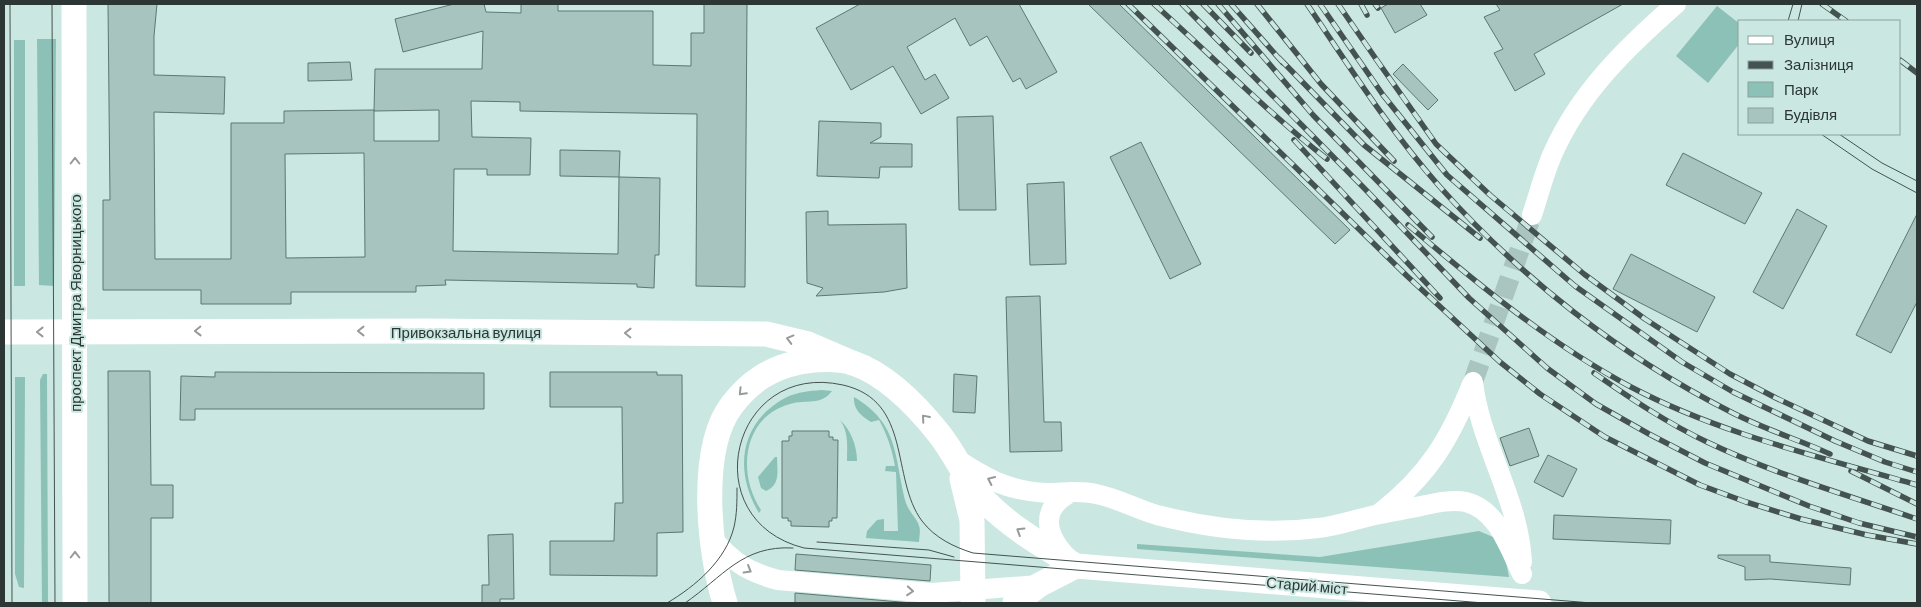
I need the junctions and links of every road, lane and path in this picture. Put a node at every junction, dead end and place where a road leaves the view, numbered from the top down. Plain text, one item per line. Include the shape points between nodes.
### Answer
1 (74, 4) edge
2 (1676, 4) edge
3 (1532, 215) tunnel mouth
4 (4, 332) edge
5 (76, 332) junction
6 (852, 363) junction
7 (954, 458) junction
8 (1072, 492) junction
9 (1379, 514) junction
10 (712, 538) junction
11 (1076, 566) junction
12 (1039, 585) junction
13 (973, 596) edge
14 (75, 603) edge
15 (725, 603) edge
16 (1015, 603) edge
17 (1538, 603) edge

5 -> 1 main road, проспект Дмитра Яворницького
2 - 3 street via 1616,60 1577,110 1553,153
5 -> 4 main road, Привокзальна вулиця
6 -> 5 main road, Привокзальна вулиця via 808,344 766,334
14 -> 5 main road, проспект Дмитра Яворницького
7 -> 6 main road, Привокзальна вулиця via 940,436 906,398 883,379
6 -> 10 main road via 808,361 790,364 770,371 740,394 726,412 717,432 711,468
8 -> 7 street via 1010,488 986,478
11 -> 7 main road via 1012,526 986,502
7 - 13 main road via 966,488 972,520
8 - 9 street via 1108,497 1142,510 1216,527 1282,531 1317,528
8 - 11 street via 1052,508 1049,527 1059,549
9 - 9 street via 1411,487 1440,450 1473,382 1480,417 1511,502 1522,574 1500,529 1477,506 1446,501
10 -> 13 street via 736,562 756,574 778,580
10 - 15 main road
11 - 12 main road
11 - 17 main road, Старий міст
12 - 13 street
12 - 16 main road

